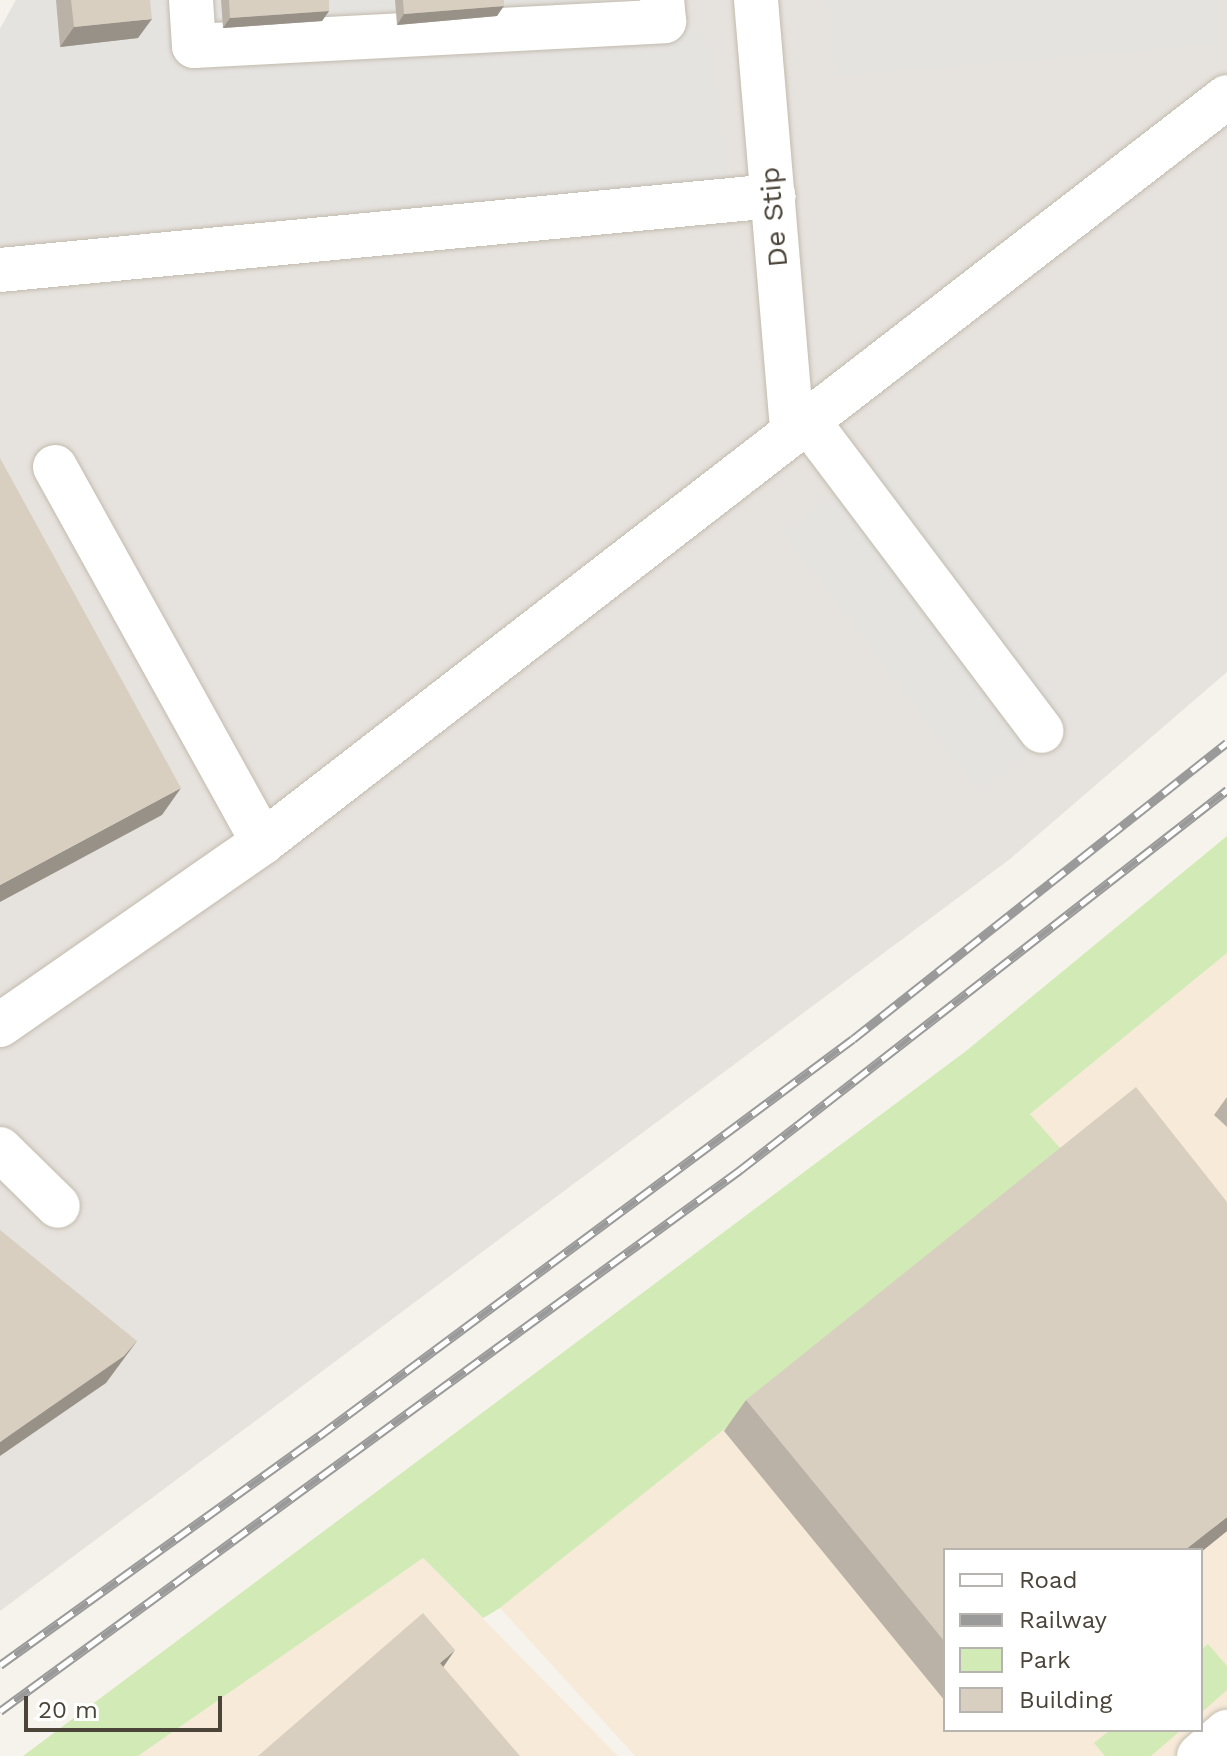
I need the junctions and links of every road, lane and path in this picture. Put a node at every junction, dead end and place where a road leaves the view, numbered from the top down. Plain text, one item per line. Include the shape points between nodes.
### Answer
1 (191, 0) edge
2 (662, 0) edge
3 (768, 1) edge
4 (1227, 97) edge
5 (773, 196) junction
6 (0, 270) edge
7 (800, 427) junction
8 (55, 467) dead end
9 (1042, 731) dead end
10 (263, 842) junction
11 (0, 1025) edge
12 (0, 1149) edge
13 (58, 1206) dead end
14 (1227, 1732) edge
15 (1199, 1756) edge

1 - 2 street via 194,46 664,21
3 - 5 street, De Stip
4 - 7 street
5 - 6 street
5 - 7 street, De Stip
7 - 9 street
7 - 10 street
8 - 10 street
10 - 11 street
12 - 13 street
14 - 15 street

